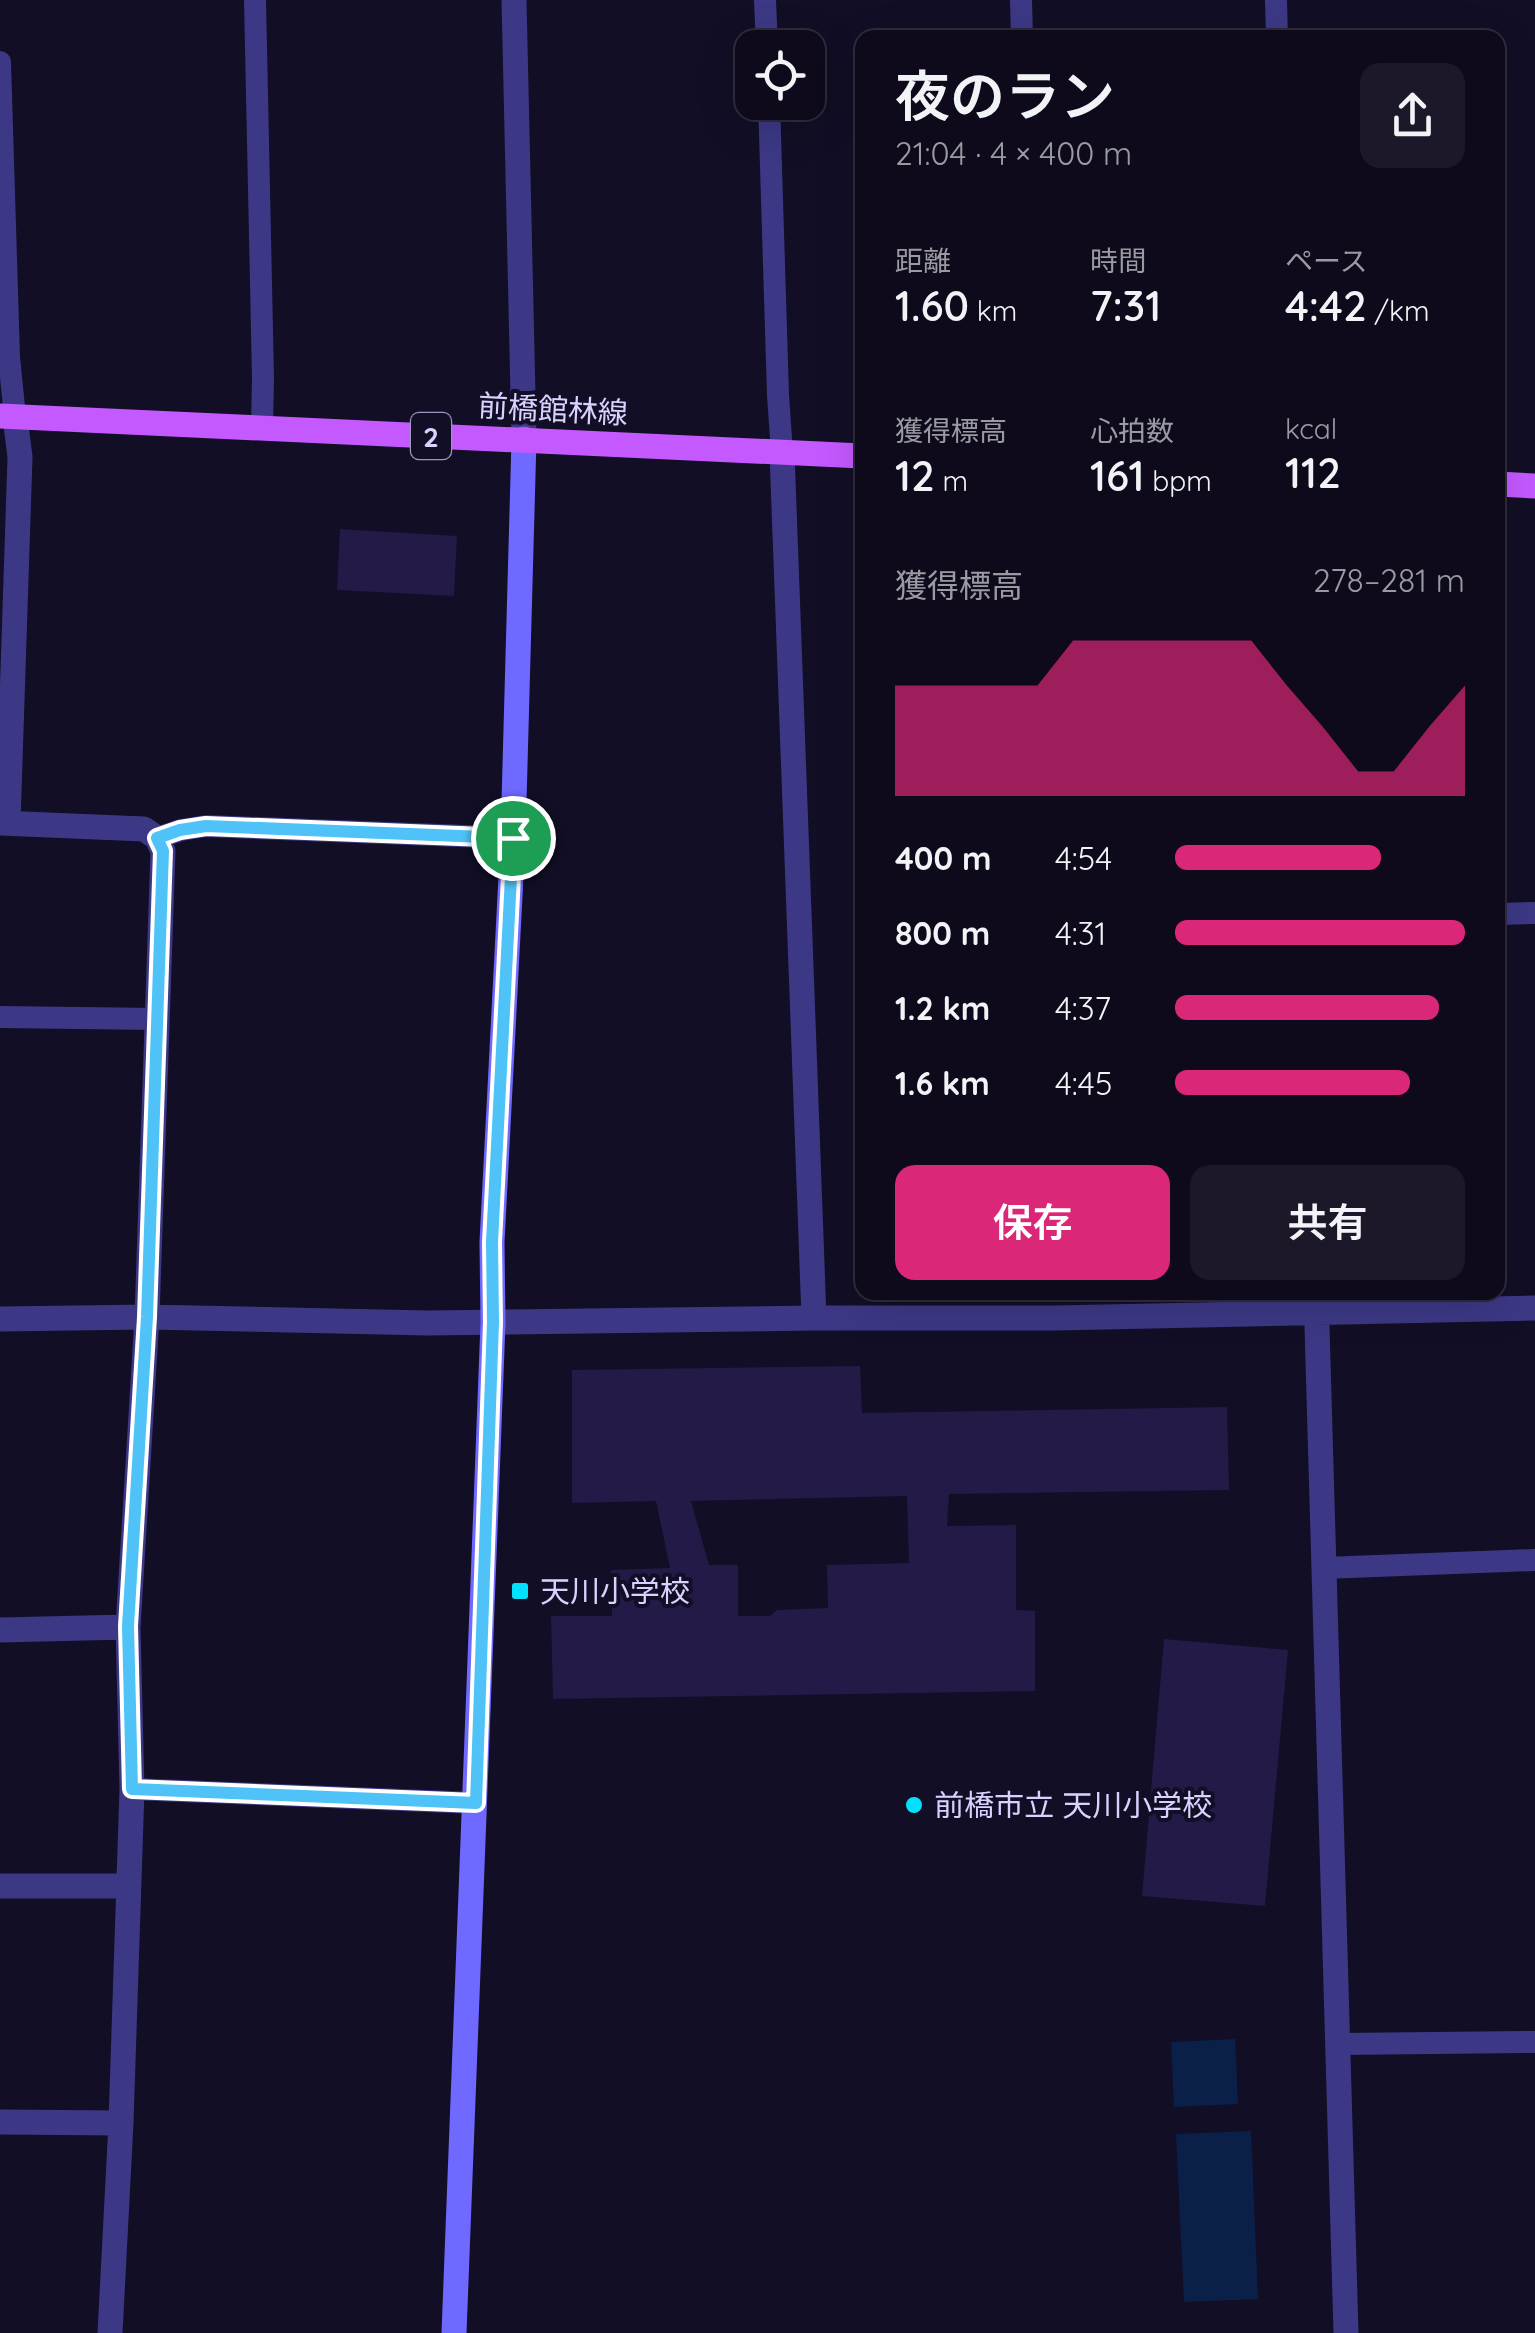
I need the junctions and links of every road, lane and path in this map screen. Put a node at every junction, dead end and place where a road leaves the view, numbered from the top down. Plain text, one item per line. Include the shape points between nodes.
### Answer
1 (255, 0) edge
2 (514, 0) edge
3 (765, 0) edge
4 (1021, 0) edge
5 (1276, 0) edge
6 (766, 30) edge
7 (1022, 30) edge
8 (1277, 30) edge
9 (0, 62) edge
10 (769, 120) edge
11 (7, 416) edge
12 (262, 428) junction
13 (524, 440) junction
14 (782, 453) junction
15 (855, 456) edge
16 (1505, 484) edge
17 (1535, 486) edge
18 (4, 823) edge
19 (157, 838) junction
20 (513, 838) junction
21 (1535, 913) edge
22 (1505, 914) edge
23 (0, 1018) edge
24 (157, 1019) junction
25 (1316, 1302) edge
26 (1056, 1305) edge
27 (1535, 1308) edge
28 (147, 1317) junction
29 (814, 1318) junction
30 (0, 1320) edge
31 (493, 1322) junction
32 (1535, 1560) edge
33 (1324, 1568) junction
34 (128, 1626) junction
35 (0, 1630) edge
36 (132, 1789) junction
37 (476, 1803) junction
38 (0, 1886) edge
39 (127, 1886) junction
40 (1535, 2042) edge
41 (1339, 2044) junction
42 (0, 2122) edge
43 (121, 2122) junction
44 (110, 2333) edge
45 (454, 2333) edge
46 (1346, 2333) edge

1 - 12 lane
2 - 13 street
3 - 6 lane
4 - 7 lane
5 - 8 lane
9 - 11 lane
10 - 14 lane
11 - 12 main road, 前橋館林線 / 2
11 - 18 street via 20,457
12 - 13 main road, 前橋館林線 / 2
13 - 14 main road, 前橋館林線 / 2
13 - 20 street
14 - 15 main road, 前橋館林線 / 2
14 - 29 street
16 - 17 main road
18 - 19 street via 144,829
19 - 20 lane via 206,826
19 - 24 street via 163,851
20 - 31 street
21 - 22 lane
23 - 24 lane
24 - 28 street
25 - 26 street
25 - 27 street
25 - 33 street
26 - 29 street
28 - 30 street
28 - 31 street
28 - 34 street
29 - 31 street
31 - 37 street
32 - 33 lane
33 - 41 street
34 - 35 street
34 - 36 street
36 - 37 lane
36 - 39 street
37 - 45 street
38 - 39 street
39 - 43 street
40 - 41 lane
41 - 46 street
42 - 43 street
43 - 44 street

